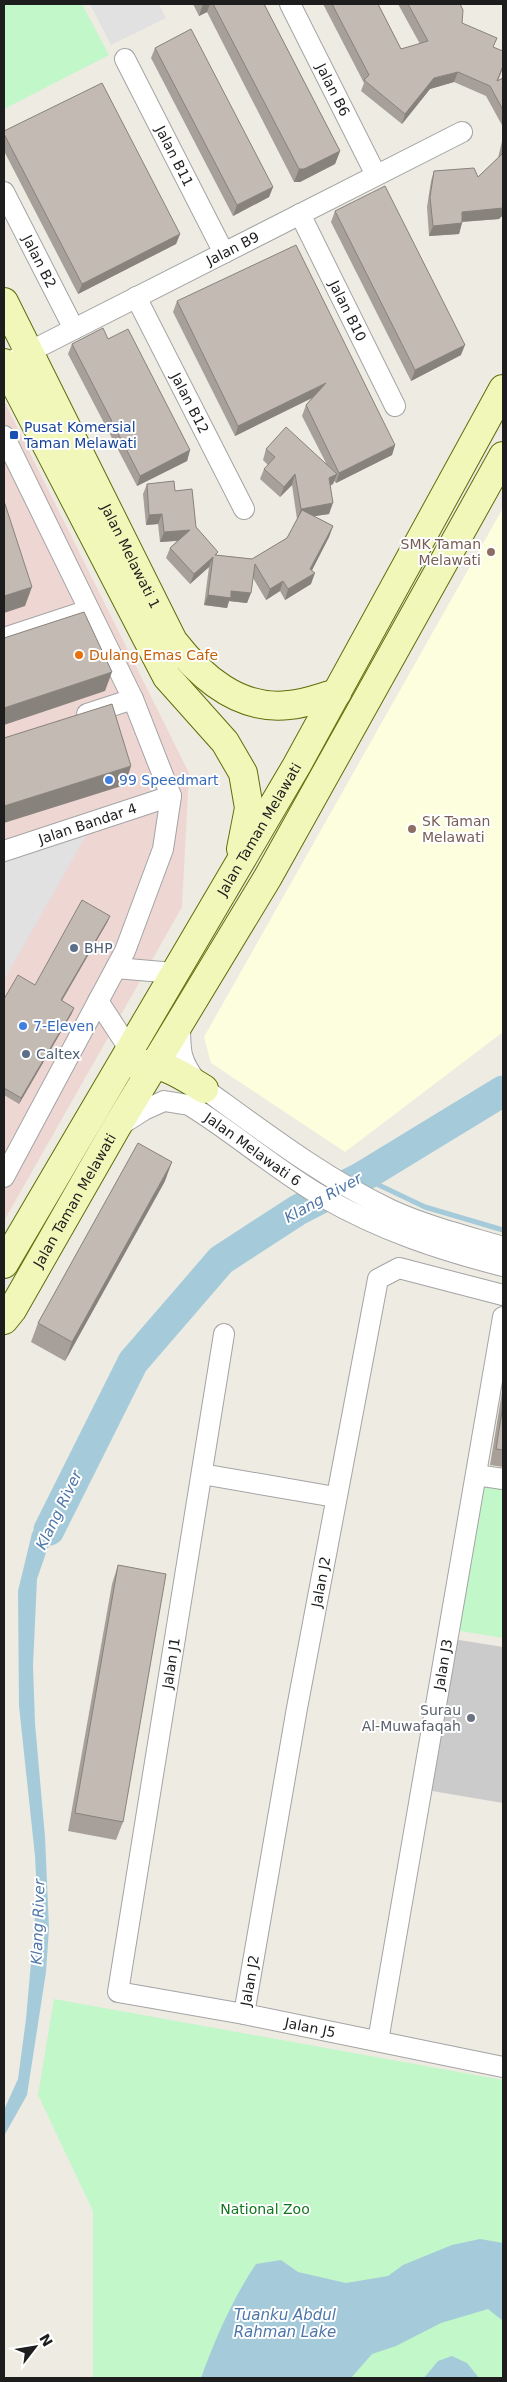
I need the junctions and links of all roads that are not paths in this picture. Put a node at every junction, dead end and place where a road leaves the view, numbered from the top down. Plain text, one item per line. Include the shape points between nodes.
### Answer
1 (290, 4) edge
2 (125, 59) dead end
3 (462, 132) dead end
4 (376, 175) junction
5 (4, 192) edge
6 (300, 214) junction
7 (224, 253) junction
8 (136, 298) junction
9 (4, 302) edge
10 (74, 329) junction
11 (29, 352) junction
12 (4, 364) edge
13 (503, 389) edge
14 (395, 406) dead end
15 (4, 436) edge
16 (503, 456) edge
17 (244, 509) dead end
18 (89, 610) junction
19 (4, 638) edge
20 (338, 693) junction
21 (133, 699) junction
22 (68, 720) edge
23 (171, 796) junction
24 (4, 851) edge
25 (238, 868) junction
26 (116, 968) junction
27 (174, 973) junction
28 (98, 1000) junction
29 (180, 1023) junction
30 (130, 1050) junction
31 (155, 1065) junction
32 (113, 1076) junction
33 (204, 1088) junction
34 (116, 1128) junction
35 (4, 1178) edge
36 (503, 1247) edge
37 (4, 1264) edge
38 (503, 1266) edge
39 (503, 1295) edge
40 (4, 1320) edge
41 (502, 1328) edge
42 (224, 1334) dead end
43 (202, 1474) junction
44 (476, 1475) junction
45 (503, 1479) edge
46 (336, 1497) junction
47 (118, 1992) joint
48 (244, 2014) junction
49 (378, 2041) junction
50 (503, 2067) edge

1 - 4 street, Jalan B6
2 - 7 street, Jalan B11
3 - 4 street, Jalan B9
4 - 6 street, Jalan B9
5 - 10 street, Jalan B2
6 - 7 street, Jalan B9
6 - 14 street, Jalan B10
7 - 8 street, Jalan B9
8 - 10 street, Jalan B9
8 - 17 street, Jalan B12
9 - 11 main road, Jalan Melawati 1
10 - 11 street, Jalan B9
11 - 12 street, Jalan B9
11 - 20 main road, Jalan Melawati 1 via 173,641 192,665 214,684 249,702 266,706 290,705
12 - 25 main road, Jalan Melawati 1 via 167,677 225,742 243,773 249,808
13 - 20 main road, Jalan Taman Melawati
15 - 18 street
16 - 29 main road, Jalan Taman Melawati via 268,877
18 - 19 street
18 - 21 street
20 - 25 main road, Jalan Taman Melawati
21 - 22 street
21 - 23 street
23 - 24 street, Jalan Bandar 4
23 - 26 street via 163,849
25 - 27 main road, Jalan Taman Melawati
26 - 27 street
26 - 28 street
27 - 30 main road, Jalan Taman Melawati
28 - 30 street
28 - 35 street
29 - 31 main road, Jalan Taman Melawati
29 - 33 street, Jalan Melawati 6 via 184,1066
30 - 32 main road, Jalan Taman Melawati
31 - 32 main road via 127,1067
31 - 33 main road
31 - 34 main road, Jalan Taman Melawati
32 - 37 main road, Jalan Taman Melawati
33 - 36 street, Jalan Melawati 6 via 336,1180 392,1210
34 - 38 street, Jalan Melawati 6 via 164,1101 189,1105 322,1197 383,1229 449,1252
34 - 40 main road, Jalan Taman Melawati
39 - 46 street, Jalan J2 via 398,1268 378,1279
41 - 44 street, Jalan J3
42 - 43 street, Jalan J1
43 - 46 street
43 - 47 street, Jalan J1
44 - 45 street
44 - 49 street, Jalan J3
46 - 48 street, Jalan J2
47 - 48 street, Jalan J5
48 - 49 street, Jalan J5
49 - 50 street, Jalan J5

